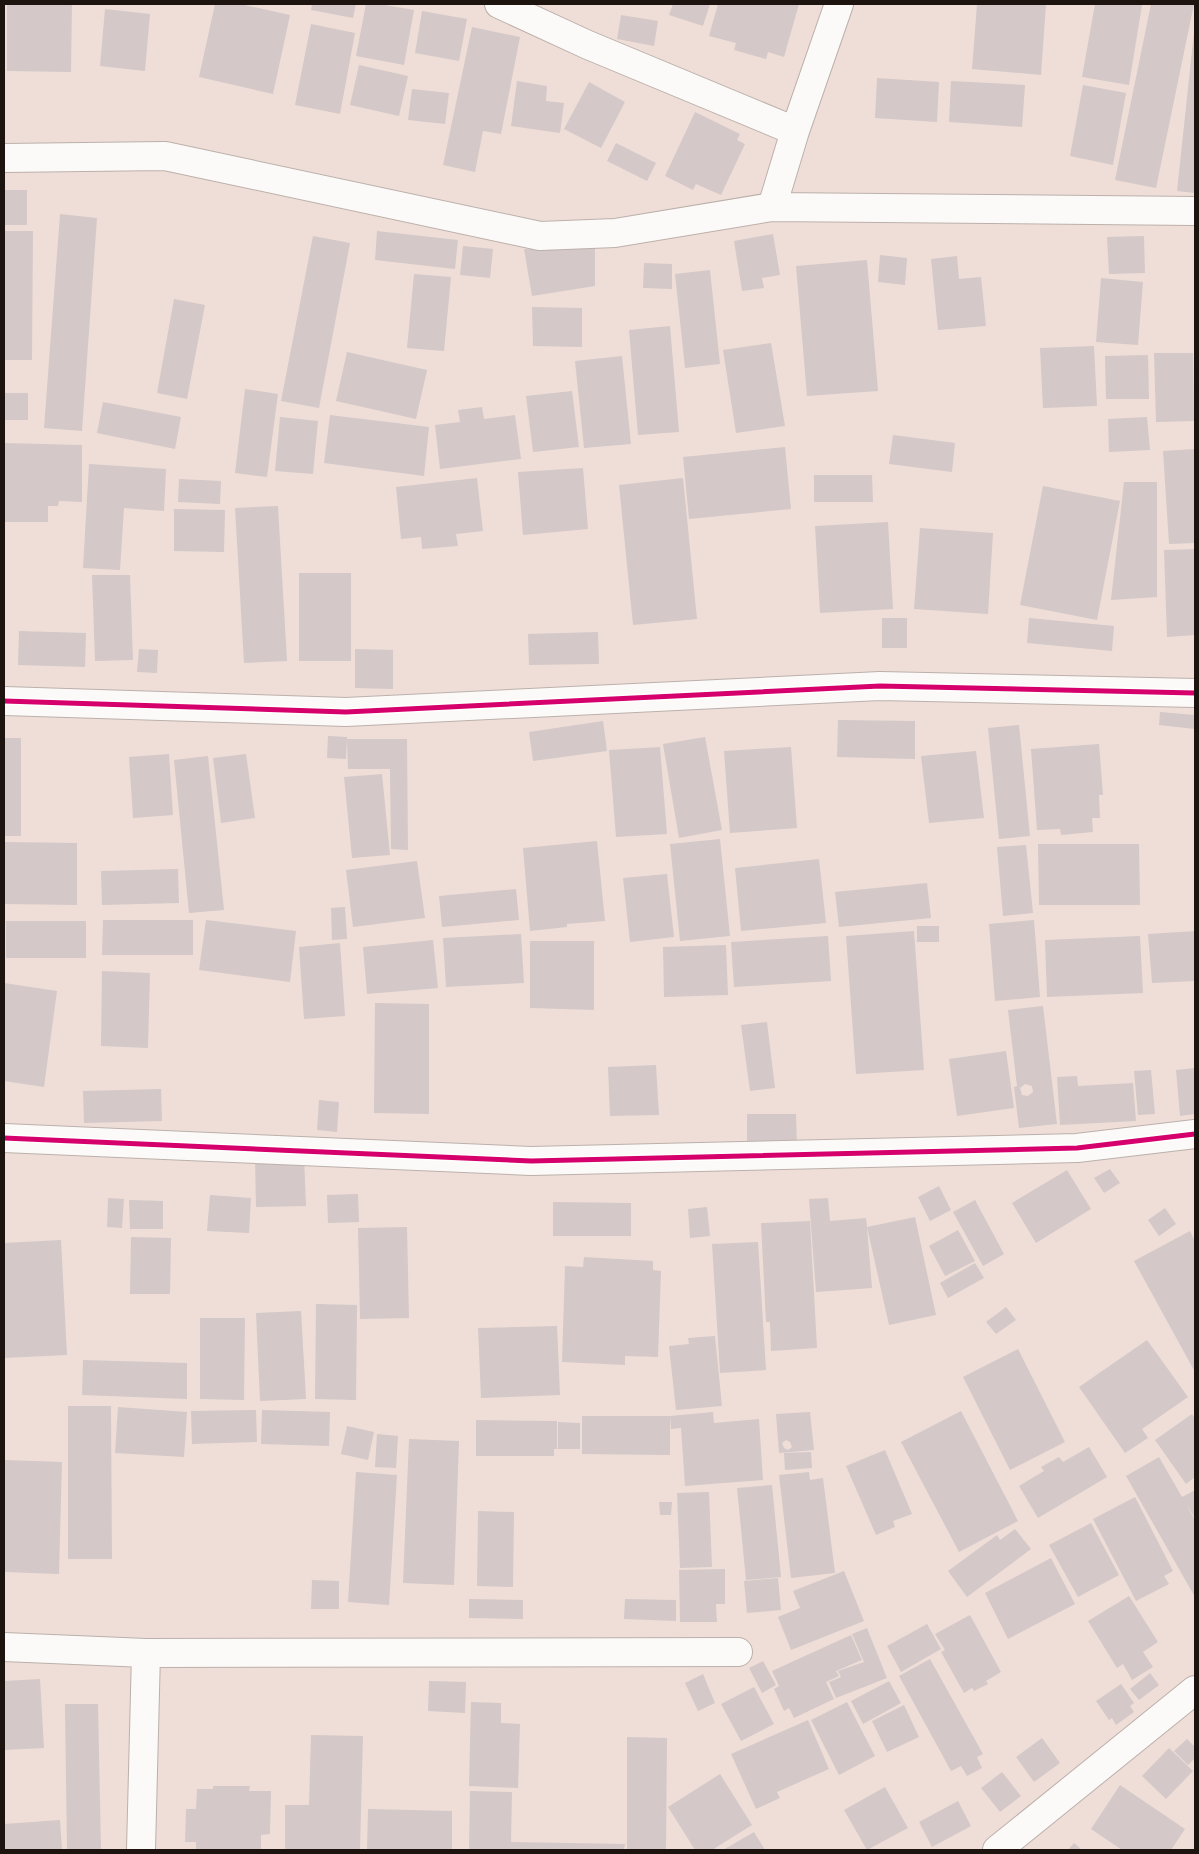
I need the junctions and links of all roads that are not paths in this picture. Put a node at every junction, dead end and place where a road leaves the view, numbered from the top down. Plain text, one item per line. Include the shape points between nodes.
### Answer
1 (499, 4) edge
2 (839, 4) edge
3 (795, 131) junction
4 (4, 158) edge
5 (772, 206) junction
6 (1195, 211) edge
7 (1195, 693) edge
8 (4, 701) edge
9 (1195, 1134) edge
10 (4, 1138) edge
11 (4, 1647) edge
12 (738, 1652) dead end
13 (146, 1653) junction
14 (1195, 1690) edge
15 (141, 1850) edge
16 (997, 1850) edge

1 - 3 street via 588,45
2 - 3 street
3 - 5 street
4 - 5 street via 165,156 540,236 615,233
5 - 6 street
7 - 8 street via 880,686 346,712
9 - 10 street via 1076,1148 531,1161
11 - 13 street
12 - 13 street
13 - 15 street
14 - 16 street

